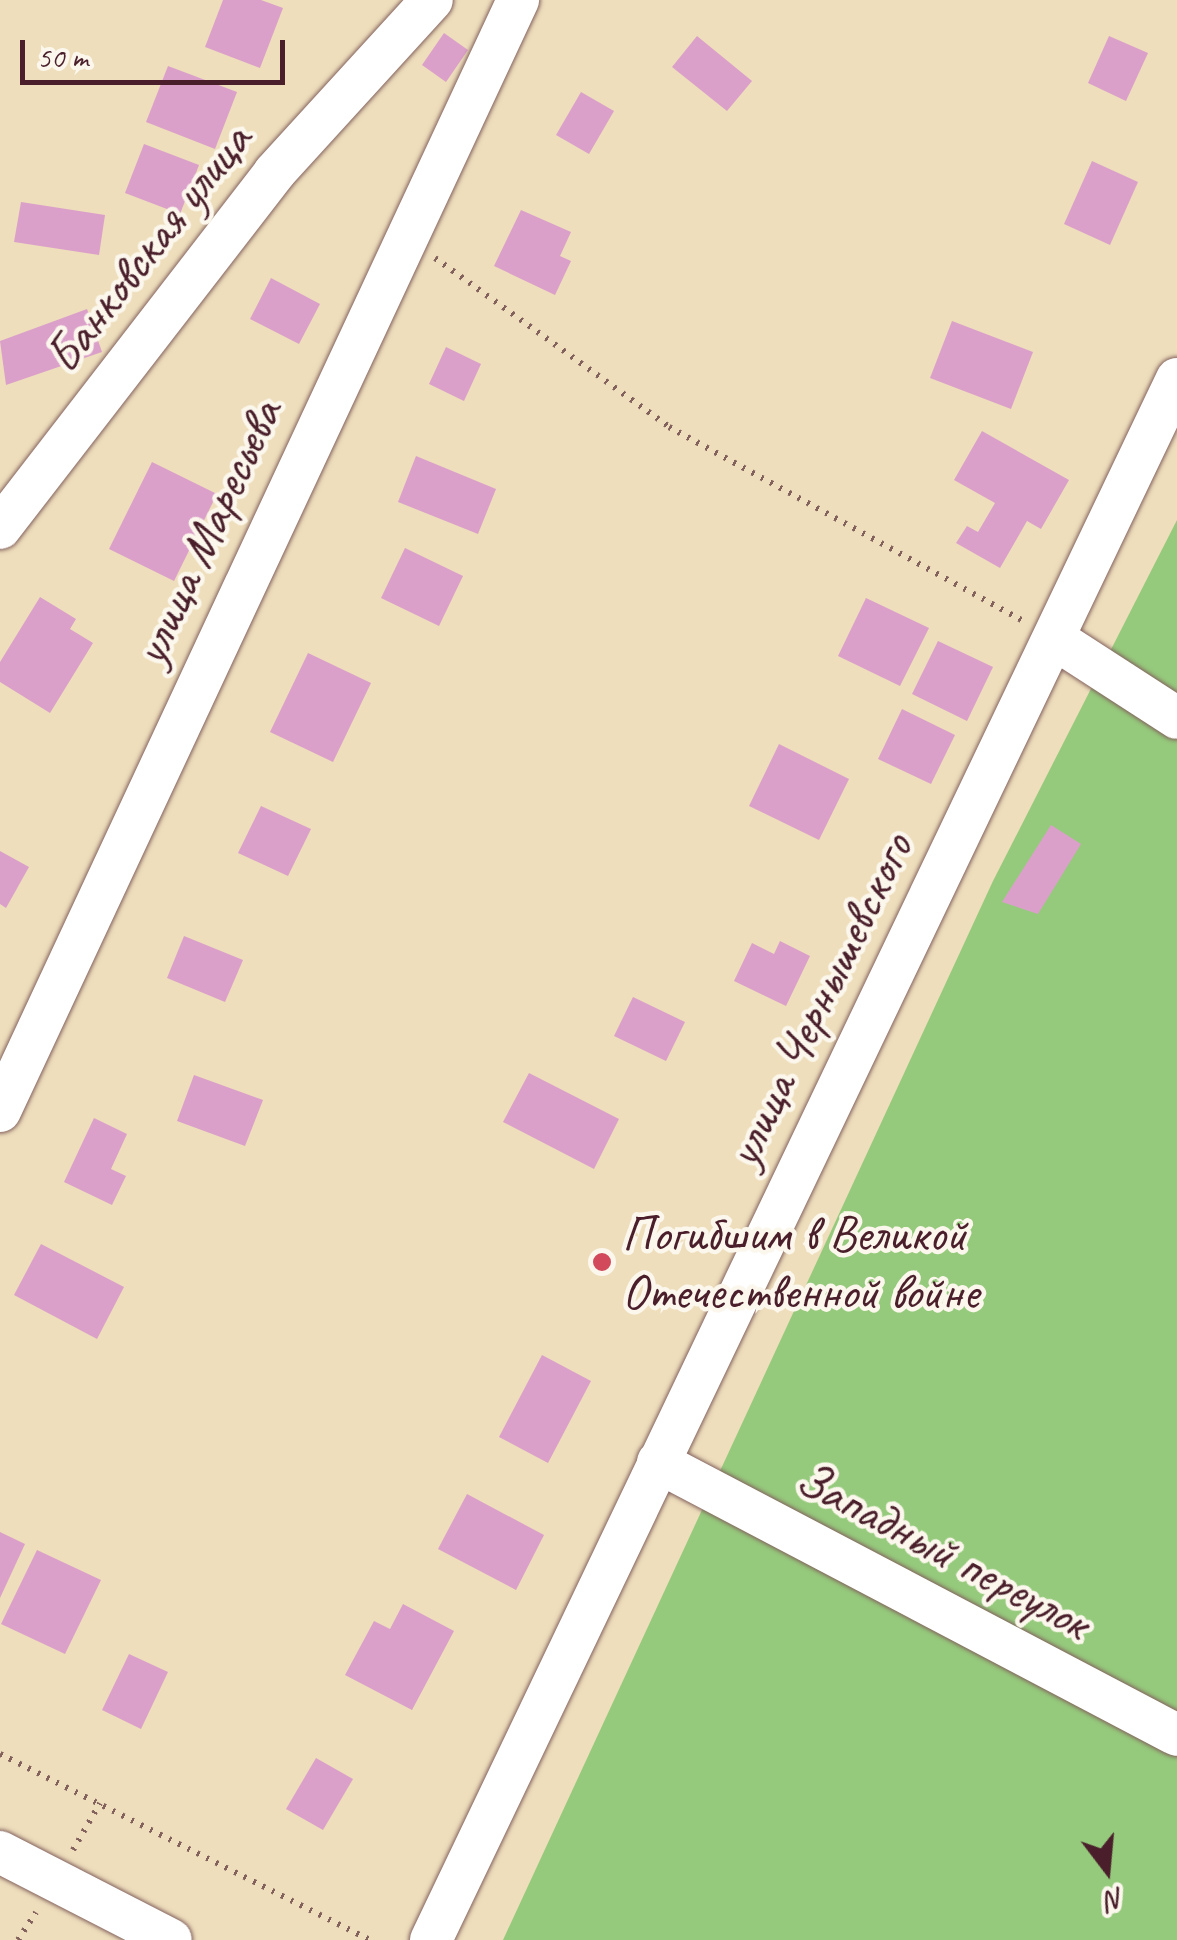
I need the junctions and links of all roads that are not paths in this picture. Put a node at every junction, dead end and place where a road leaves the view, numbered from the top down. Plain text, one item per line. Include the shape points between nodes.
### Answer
1 (432, 0) edge
2 (518, 0) edge
3 (1177, 379) edge
4 (0, 528) edge
5 (1055, 639) junction
6 (1177, 718) edge
7 (0, 1112) edge
8 (658, 1462) junction
9 (1177, 1735) edge
10 (0, 1852) edge
11 (171, 1940) edge
12 (431, 1940) edge

1 - 4 street, Банковская улица via 274,173
2 - 7 street, улица Маресьева
3 - 5 street, улица Чернышевского
5 - 6 street
5 - 8 street, улица Чернышевского
8 - 9 street, Западный переулок
8 - 12 street, улица Чернышевского
10 - 11 street

